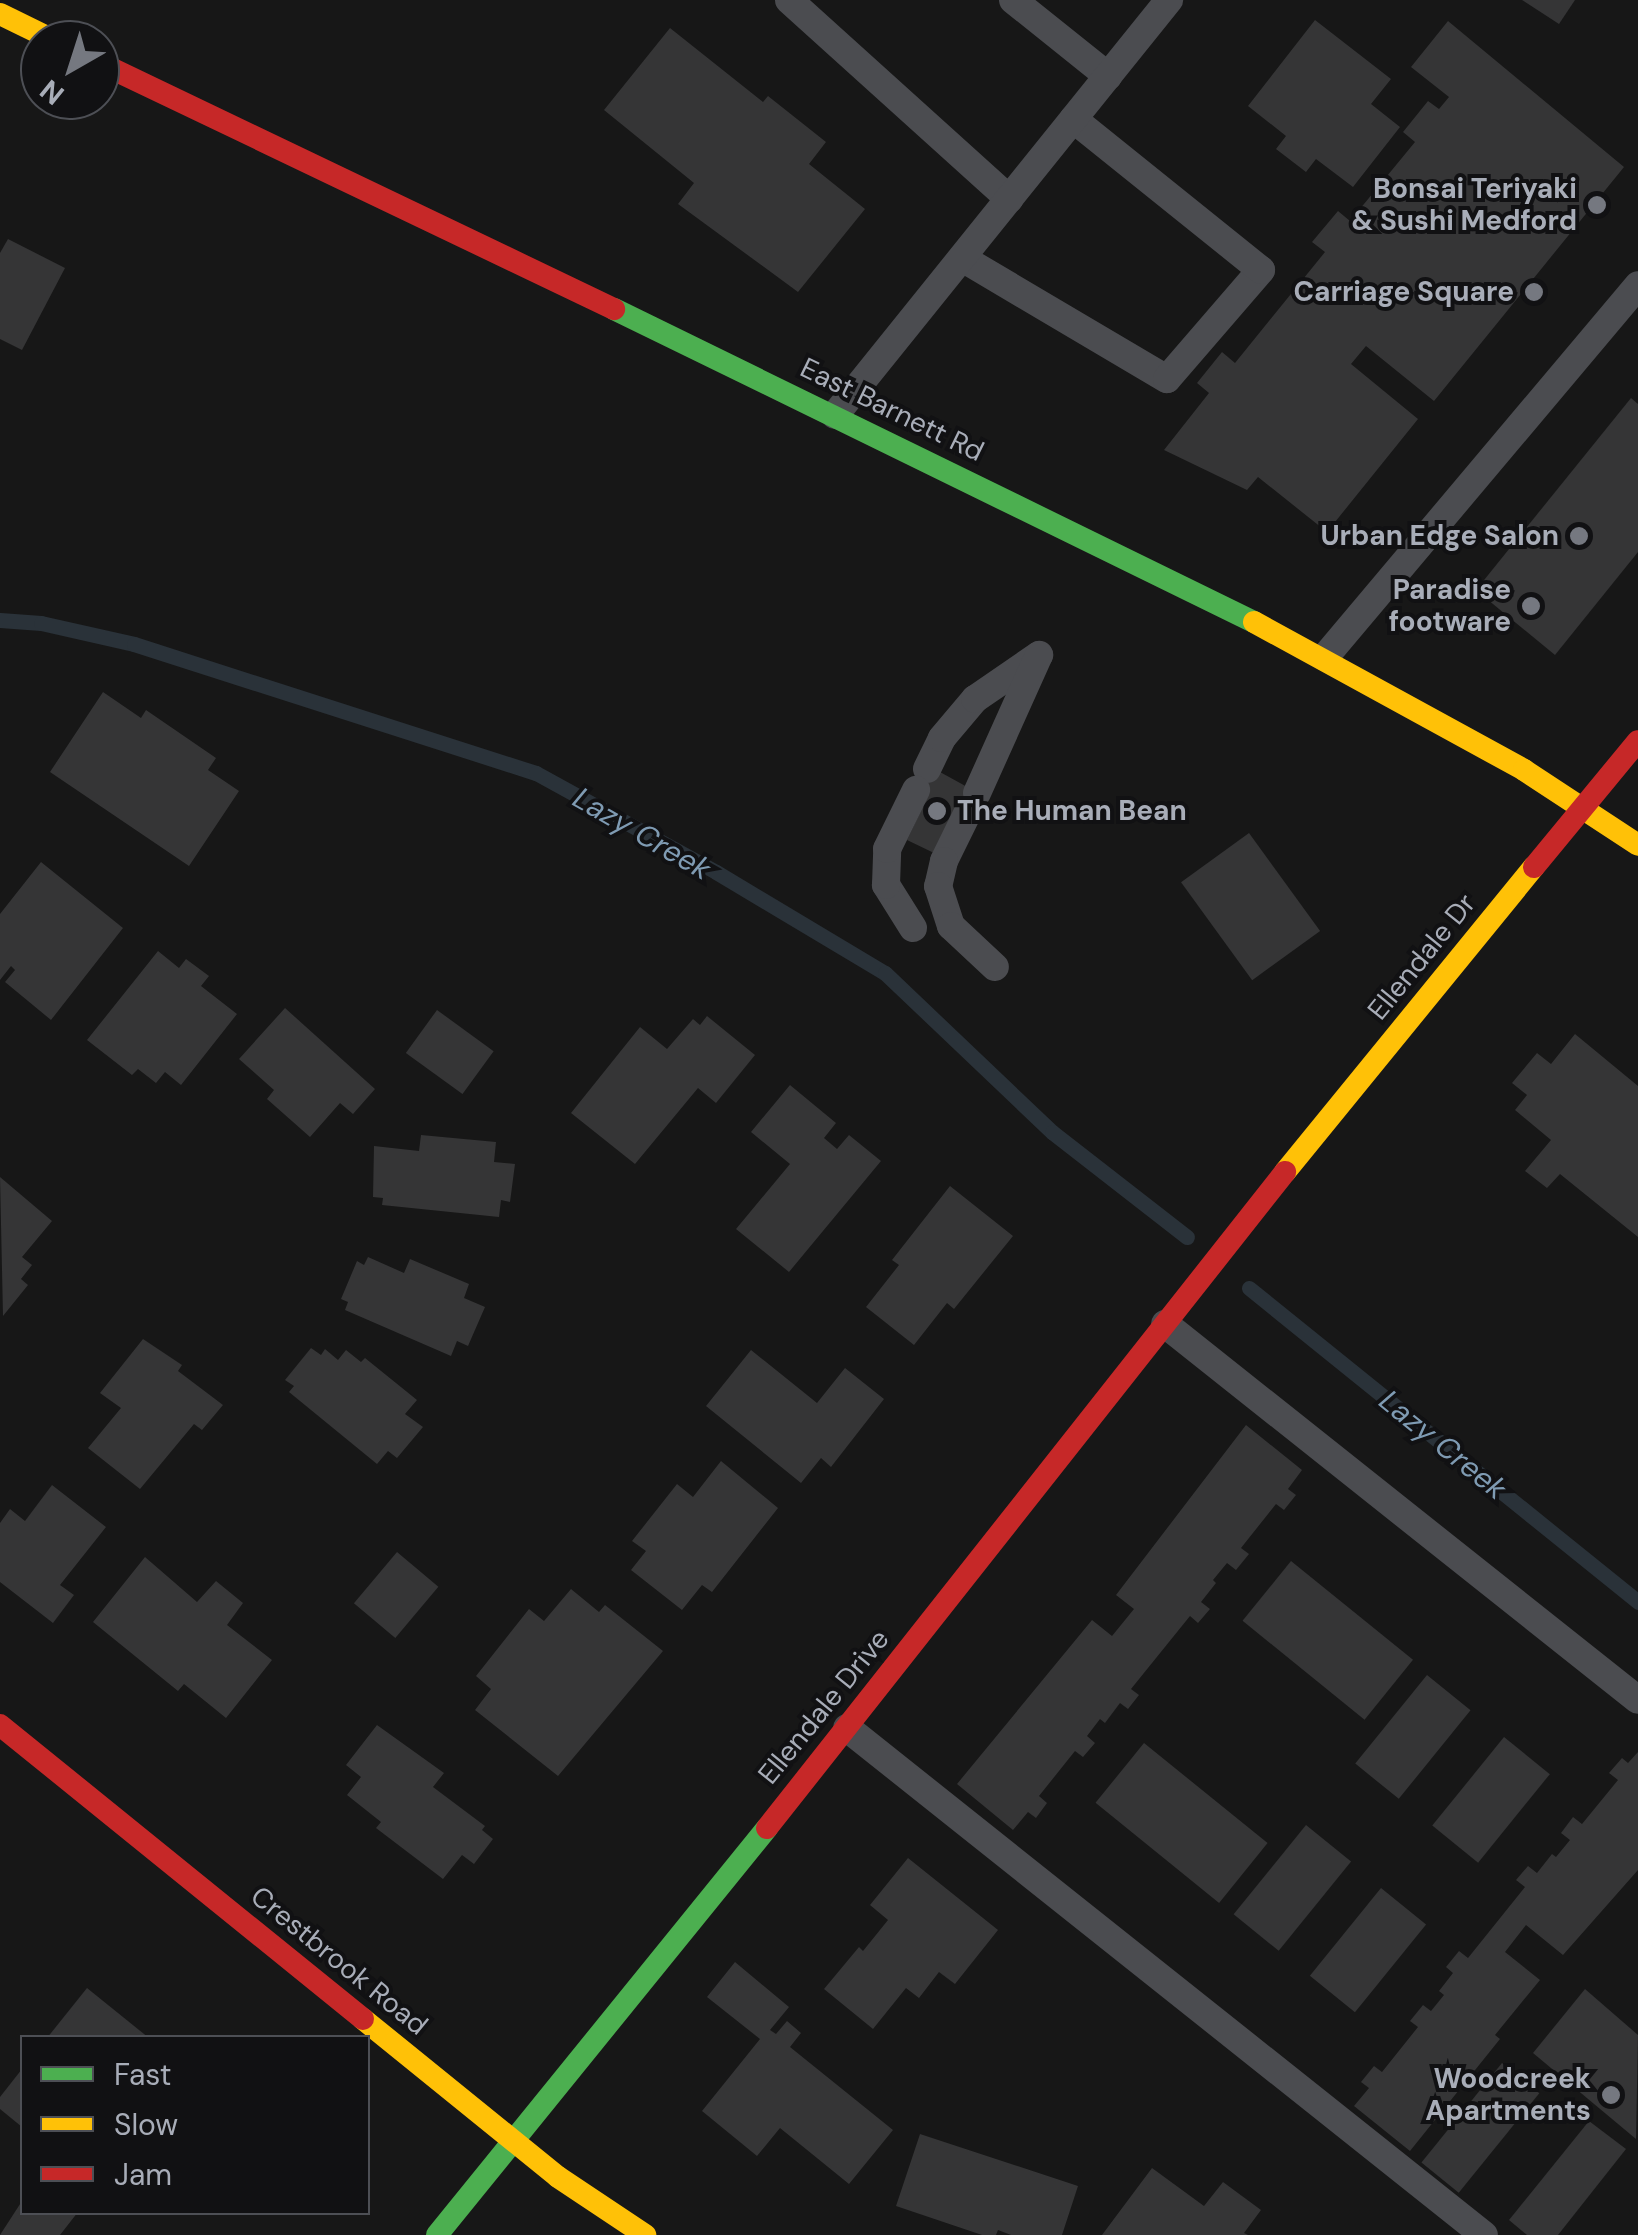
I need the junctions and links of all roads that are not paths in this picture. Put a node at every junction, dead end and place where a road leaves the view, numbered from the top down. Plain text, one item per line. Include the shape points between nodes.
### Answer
1 (790, 0) edge
2 (1013, 0) edge
3 (1169, 0) edge
4 (120, 73) edge
5 (1108, 76) junction
6 (1073, 119) junction
7 (1009, 199) junction
8 (962, 258) junction
9 (1638, 285) edge
10 (835, 415) junction
11 (1325, 657) junction
12 (1638, 741) edge
13 (1583, 808) junction
14 (1638, 845) edge
15 (913, 928) dead end
16 (995, 966) dead end
17 (1253, 1212) joint
18 (1164, 1324) junction
19 (1638, 1700) edge
20 (0, 1725) edge
21 (847, 1728) junction
22 (513, 2140) junction
23 (437, 2235) edge
24 (645, 2235) edge
25 (1484, 2235) edge

1 - 7 lane
2 - 5 lane
3 - 5 lane
4 - 10 street, East Barnett Rd
5 - 6 lane
6 - 7 lane
6 - 8 lane via 1261,270 1167,379
7 - 8 lane
8 - 10 lane
9 - 11 lane
10 - 11 street, East Barnett Rd
11 - 13 street, East Barnett Rd
12 - 13 street, Ellendale Dr
13 - 14 street, East Barnett Rd
13 - 17 street, Ellendale Dr
15 - 16 lane via 886,885 887,849 942,738 975,699 1038,655 938,886 951,926
17 - 18 street, Ellendale Drive
18 - 19 lane
18 - 21 street, Ellendale Drive
20 - 22 street, Crestbrook Road
21 - 22 street, Ellendale Drive
21 - 25 lane
22 - 23 street, Ellendale Drive
22 - 24 street, Crestbrook Road

